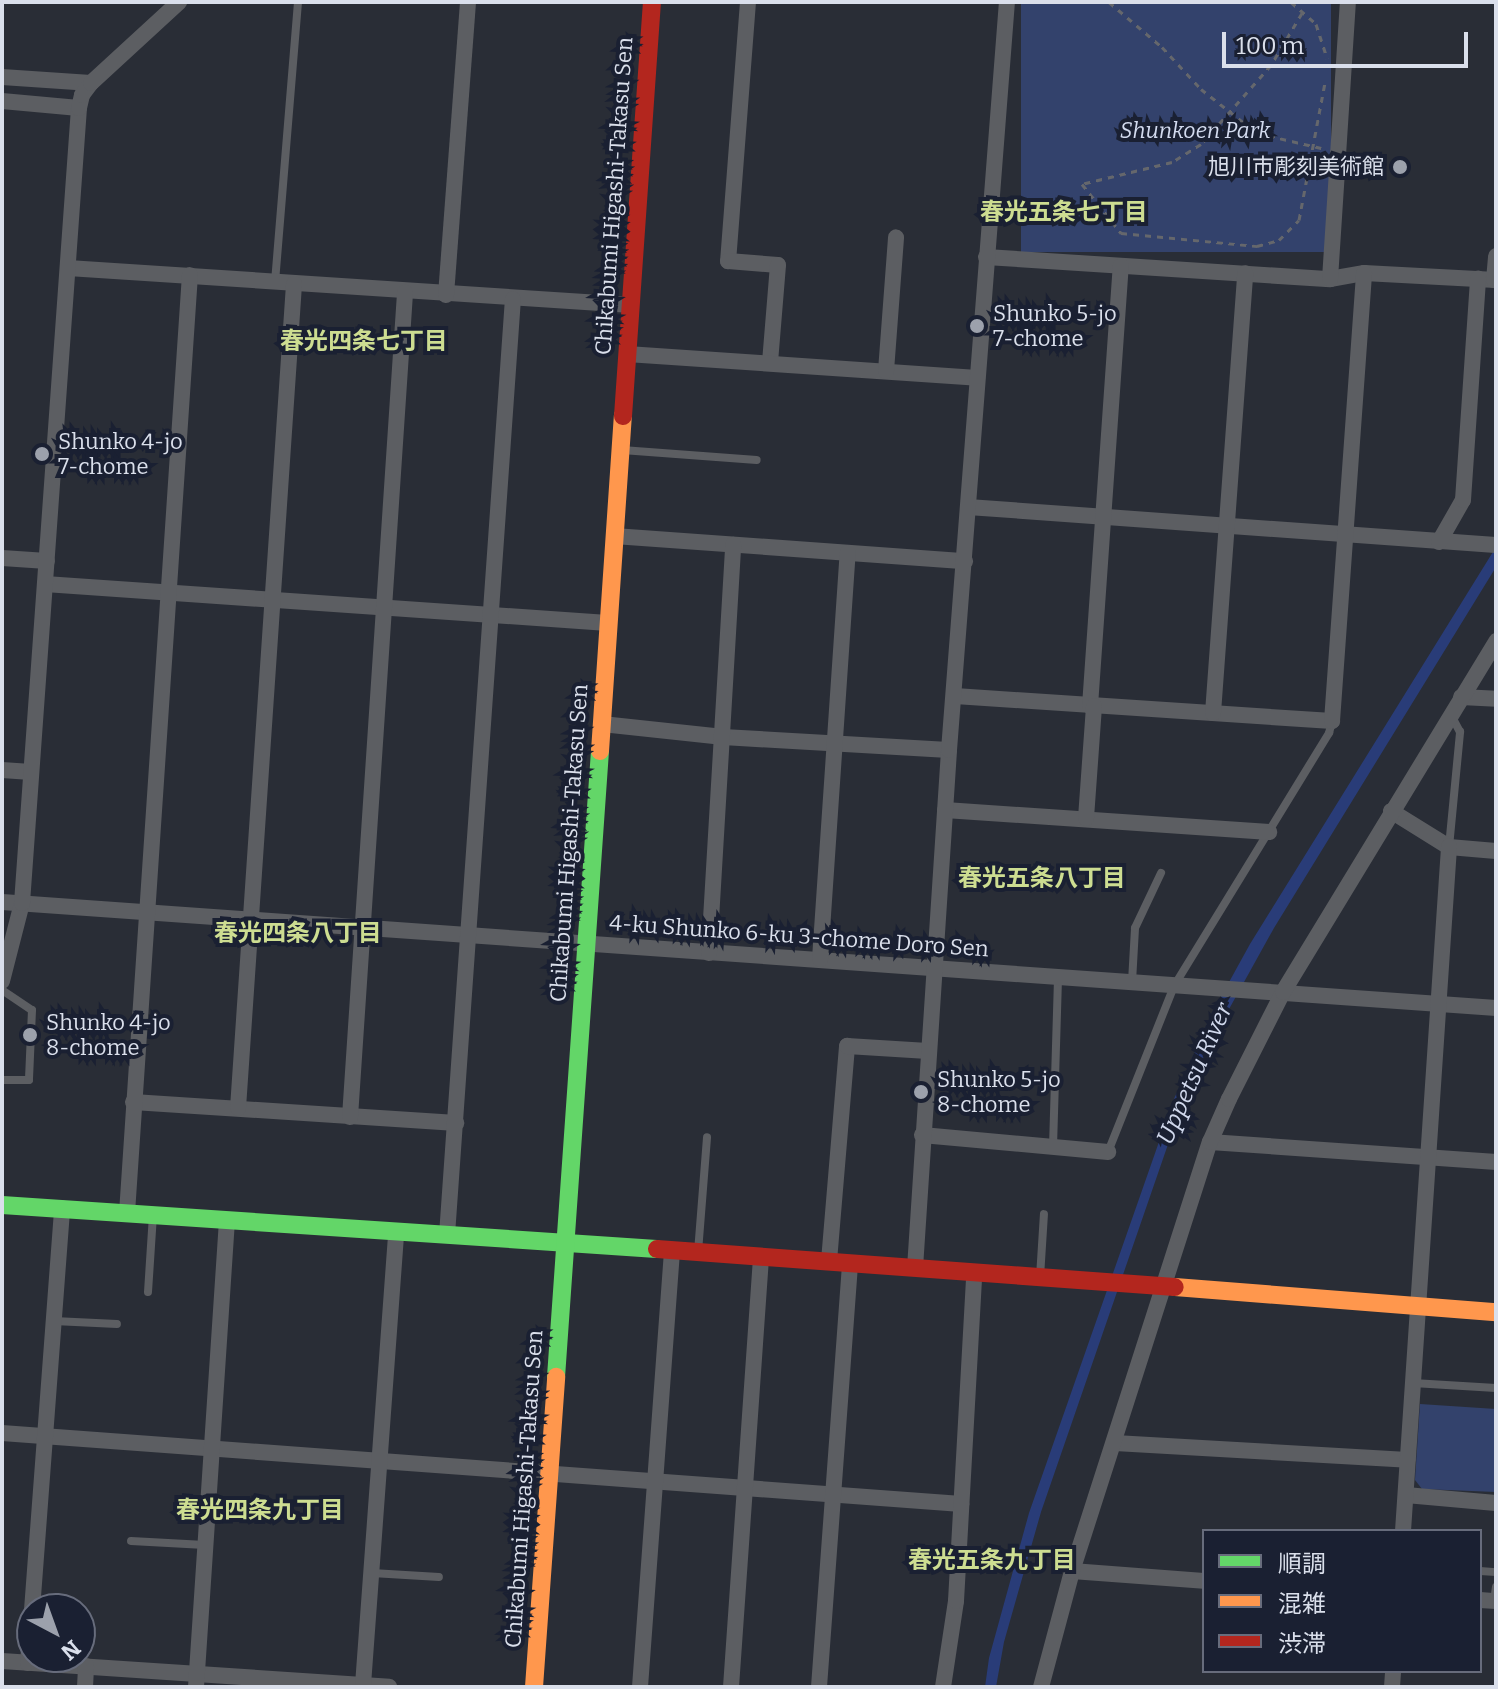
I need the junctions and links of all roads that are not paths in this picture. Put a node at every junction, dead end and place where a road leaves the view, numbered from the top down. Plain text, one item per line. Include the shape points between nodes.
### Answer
1 (179, 2) edge
2 (298, 2) edge
3 (468, 2) edge
4 (652, 2) edge
5 (748, 2) edge
6 (1007, 2) edge
7 (1348, 2) edge
8 (2, 77) edge
9 (91, 83) junction
10 (2, 101) edge
11 (79, 108) junction
12 (896, 237) dead end
13 (1496, 256) edge
14 (986, 257) junction
15 (1121, 266) junction
16 (68, 268) junction
17 (1245, 273) junction
18 (1364, 273) junction
19 (190, 275) junction
20 (1330, 279) junction
21 (1489, 280) edge
22 (275, 282) junction
23 (294, 284) junction
24 (405, 293) junction
25 (446, 295) junction
26 (513, 299) junction
27 (631, 305) junction
28 (627, 354) junction
29 (770, 363) junction
30 (886, 371) junction
31 (977, 378) junction
32 (620, 450) junction
33 (757, 460) dead end
34 (968, 507) junction
35 (1103, 516) junction
36 (1226, 525) junction
37 (1346, 532) junction
38 (614, 536) junction
39 (1439, 542) junction
40 (733, 545) junction
41 (1496, 545) edge
42 (848, 553) junction
43 (2, 558) edge
44 (47, 561) junction
45 (965, 561) junction
46 (45, 584) junction
47 (168, 593) junction
48 (273, 599) junction
49 (382, 607) junction
50 (491, 615) junction
51 (608, 623) junction
52 (1496, 641) edge
53 (955, 696) junction
54 (1461, 697) junction
55 (1496, 699) edge
56 (1092, 706) junction
57 (1213, 713) junction
58 (1450, 714) junction
59 (1332, 721) junction
60 (602, 724) junction
61 (723, 737) junction
62 (835, 742) junction
63 (949, 750) junction
64 (2, 770) edge
65 (31, 772) junction
66 (945, 810) junction
67 (1391, 811) junction
68 (1086, 818) junction
69 (1269, 832) junction
70 (1449, 847) junction
71 (1496, 851) edge
72 (1161, 873) dead end
73 (2, 902) edge
74 (22, 903) junction
75 (146, 913) junction
76 (251, 921) junction
77 (361, 928) junction
78 (469, 935) junction
79 (587, 942) junction
80 (709, 953) junction
81 (820, 959) junction
82 (935, 968) junction
83 (1058, 978) junction
84 (2, 981) edge
85 (1132, 983) junction
86 (1179, 987) junction
87 (2, 990) edge
88 (1274, 991) junction
89 (1437, 1003) junction
90 (1496, 1008) edge
91 (928, 1051) junction
92 (2, 1080) edge
93 (133, 1102) junction
94 (238, 1108) junction
95 (350, 1117) junction
96 (456, 1123) junction
97 (922, 1135) junction
98 (707, 1137) dead end
99 (1210, 1142) junction
100 (1053, 1147) junction
101 (1108, 1152) joint
102 (1429, 1157) junction
103 (1496, 1162) edge
104 (2, 1205) edge
105 (62, 1208) junction
106 (127, 1213) junction
107 (1044, 1214) dead end
108 (153, 1215) junction
109 (227, 1221) junction
110 (396, 1231) junction
111 (447, 1235) junction
112 (565, 1245) junction
113 (672, 1251) junction
114 (698, 1253) junction
115 (761, 1258) junction
116 (829, 1261) junction
117 (850, 1263) junction
118 (915, 1268) junction
119 (974, 1274) junction
120 (1039, 1278) junction
121 (1156, 1287) junction
122 (148, 1292) dead end
123 (1418, 1307) junction
124 (1496, 1312) edge
125 (53, 1321) junction
126 (117, 1324) dead end
127 (1413, 1383) junction
128 (1496, 1388) edge
129 (2, 1433) edge
130 (44, 1435) junction
131 (1115, 1443) junction
132 (213, 1448) junction
133 (380, 1459) junction
134 (1408, 1460) junction
135 (548, 1472) junction
136 (658, 1482) junction
137 (747, 1489) junction
138 (835, 1495) junction
139 (1406, 1495) junction
140 (1496, 1503) edge
141 (961, 1504) junction
142 (1403, 1529) edge
143 (131, 1541) dead end
144 (206, 1545) junction
145 (1072, 1571) junction
146 (371, 1573) junction
147 (439, 1577) dead end
148 (1202, 1581) edge
149 (33, 1593) edge
150 (96, 1667) edge
151 (197, 1680) edge
152 (363, 1685) edge
153 (389, 1687) edge
154 (534, 1687) edge
155 (640, 1687) edge
156 (731, 1687) edge
157 (819, 1687) edge
158 (943, 1687) edge
159 (1041, 1687) edge

1 - 9 street
2 - 22 lane
3 - 25 street
4 - 27 street, Chikabumi Higashi-Takasu Sen
5 - 29 street via 728,261 778,265
6 - 14 street
7 - 20 street
8 - 9 street
9 - 11 street
10 - 11 street
11 - 16 street
12 - 30 street
13 - 21 street
14 - 15 street
14 - 31 street
15 - 17 street
15 - 35 street
16 - 19 street
16 - 44 street
17 - 20 street
17 - 36 street
18 - 20 street
18 - 21 street
18 - 37 street
19 - 22 street
19 - 47 street
21 - 39 street via 1463,500
22 - 23 street
23 - 24 street
23 - 48 street
24 - 25 street
24 - 49 street
25 - 26 street
26 - 27 street
26 - 50 street
27 - 28 street, Chikabumi Higashi-Takasu Sen
28 - 29 street
28 - 32 street, Chikabumi Higashi-Takasu Sen
29 - 30 street
30 - 31 street
31 - 34 street
32 - 33 lane
32 - 38 street, Chikabumi Higashi-Takasu Sen
34 - 35 street
34 - 45 street
35 - 36 street
35 - 56 street
36 - 37 street
36 - 57 street
37 - 39 street
37 - 59 street
38 - 40 street
38 - 51 street, Chikabumi Higashi-Takasu Sen
39 - 41 street
40 - 42 street
40 - 61 street
42 - 45 street
42 - 62 street
43 - 44 street
44 - 46 street
45 - 53 street
46 - 47 street
46 - 65 street
47 - 48 street
47 - 75 street
48 - 49 street
48 - 76 street
49 - 50 street
49 - 77 street
50 - 51 street
50 - 78 street
51 - 60 street, Chikabumi Higashi-Takasu Sen
52 - 54 street
53 - 56 street
53 - 63 street
54 - 55 street
54 - 58 street
56 - 57 street
56 - 68 street
57 - 59 street
58 - 67 street
58 - 70 lane via 1460,732
59 - 69 lane
60 - 61 street
60 - 79 street, Chikabumi Higashi-Takasu Sen
61 - 62 street
61 - 80 street
62 - 63 street
62 - 81 street
63 - 66 street
64 - 65 street
65 - 74 street
66 - 68 street
66 - 82 street
67 - 70 street
67 - 88 street
68 - 69 street
69 - 86 lane
70 - 71 street
70 - 89 street
72 - 85 lane via 1135,928
73 - 74 street, 4-ku Shunko 6-ku 3-chome Doro Sen
74 - 75 street, 4-ku Shunko 6-ku 3-chome Doro Sen
74 - 84 street
75 - 76 street, 4-ku Shunko 6-ku 3-chome Doro Sen
75 - 93 street
76 - 77 street, 4-ku Shunko 6-ku 3-chome Doro Sen
76 - 94 street
77 - 78 street, 4-ku Shunko 6-ku 3-chome Doro Sen
77 - 95 street
78 - 79 street, 4-ku Shunko 6-ku 3-chome Doro Sen
78 - 96 street
79 - 80 street, 4-ku Shunko 6-ku 3-chome Doro Sen
79 - 112 street, Chikabumi Higashi-Takasu Sen
80 - 81 street, 4-ku Shunko 6-ku 3-chome Doro Sen
81 - 82 street, 4-ku Shunko 6-ku 3-chome Doro Sen
82 - 83 street, 4-ku Shunko 6-ku 3-chome Doro Sen
82 - 91 street
83 - 85 street, 4-ku Shunko 6-ku 3-chome Doro Sen
83 - 100 lane
85 - 86 street, 4-ku Shunko 6-ku 3-chome Doro Sen
86 - 88 street, 4-ku Shunko 6-ku 3-chome Doro Sen
86 - 101 lane
87 - 92 lane via 32,1010 29,1080
88 - 89 street, 4-ku Shunko 6-ku 3-chome Doro Sen
88 - 99 street
89 - 90 street, 4-ku Shunko 6-ku 3-chome Doro Sen
89 - 102 street
91 - 97 street
91 - 116 street via 847,1046
93 - 94 street
93 - 106 street
94 - 95 street
95 - 96 street
96 - 111 street
97 - 100 street
97 - 118 street
98 - 114 lane
99 - 102 street
99 - 121 street
100 - 101 street
102 - 103 street
102 - 123 street
104 - 105 street
105 - 106 street
105 - 125 street
106 - 108 street
107 - 120 lane
108 - 109 street
108 - 122 lane
109 - 110 street
109 - 132 street
110 - 111 street
110 - 133 street
111 - 112 street
112 - 113 street
112 - 135 street, Chikabumi Higashi-Takasu Sen
113 - 114 street
113 - 136 street
114 - 115 street
115 - 116 street
115 - 137 street
116 - 117 street
117 - 118 street
117 - 138 street
118 - 119 street
119 - 120 street
119 - 141 street
120 - 121 street
121 - 123 street
121 - 131 street
123 - 124 street
123 - 127 street
125 - 126 lane
125 - 130 street
127 - 128 lane
127 - 134 street
129 - 130 street
130 - 132 street
130 - 149 street
131 - 134 street
131 - 145 street
132 - 133 street
132 - 144 street
133 - 135 street
133 - 146 street
134 - 139 street
135 - 136 street
135 - 154 street, Chikabumi Higashi-Takasu Sen
136 - 137 street
136 - 155 street
137 - 138 street
137 - 156 street
138 - 141 street
138 - 157 street
139 - 140 street
139 - 142 street
141 - 158 street via 956,1601
143 - 144 lane
144 - 151 street
145 - 148 street
145 - 159 street
146 - 147 lane
146 - 152 street
150 - 151 street
151 - 152 street
152 - 153 street

